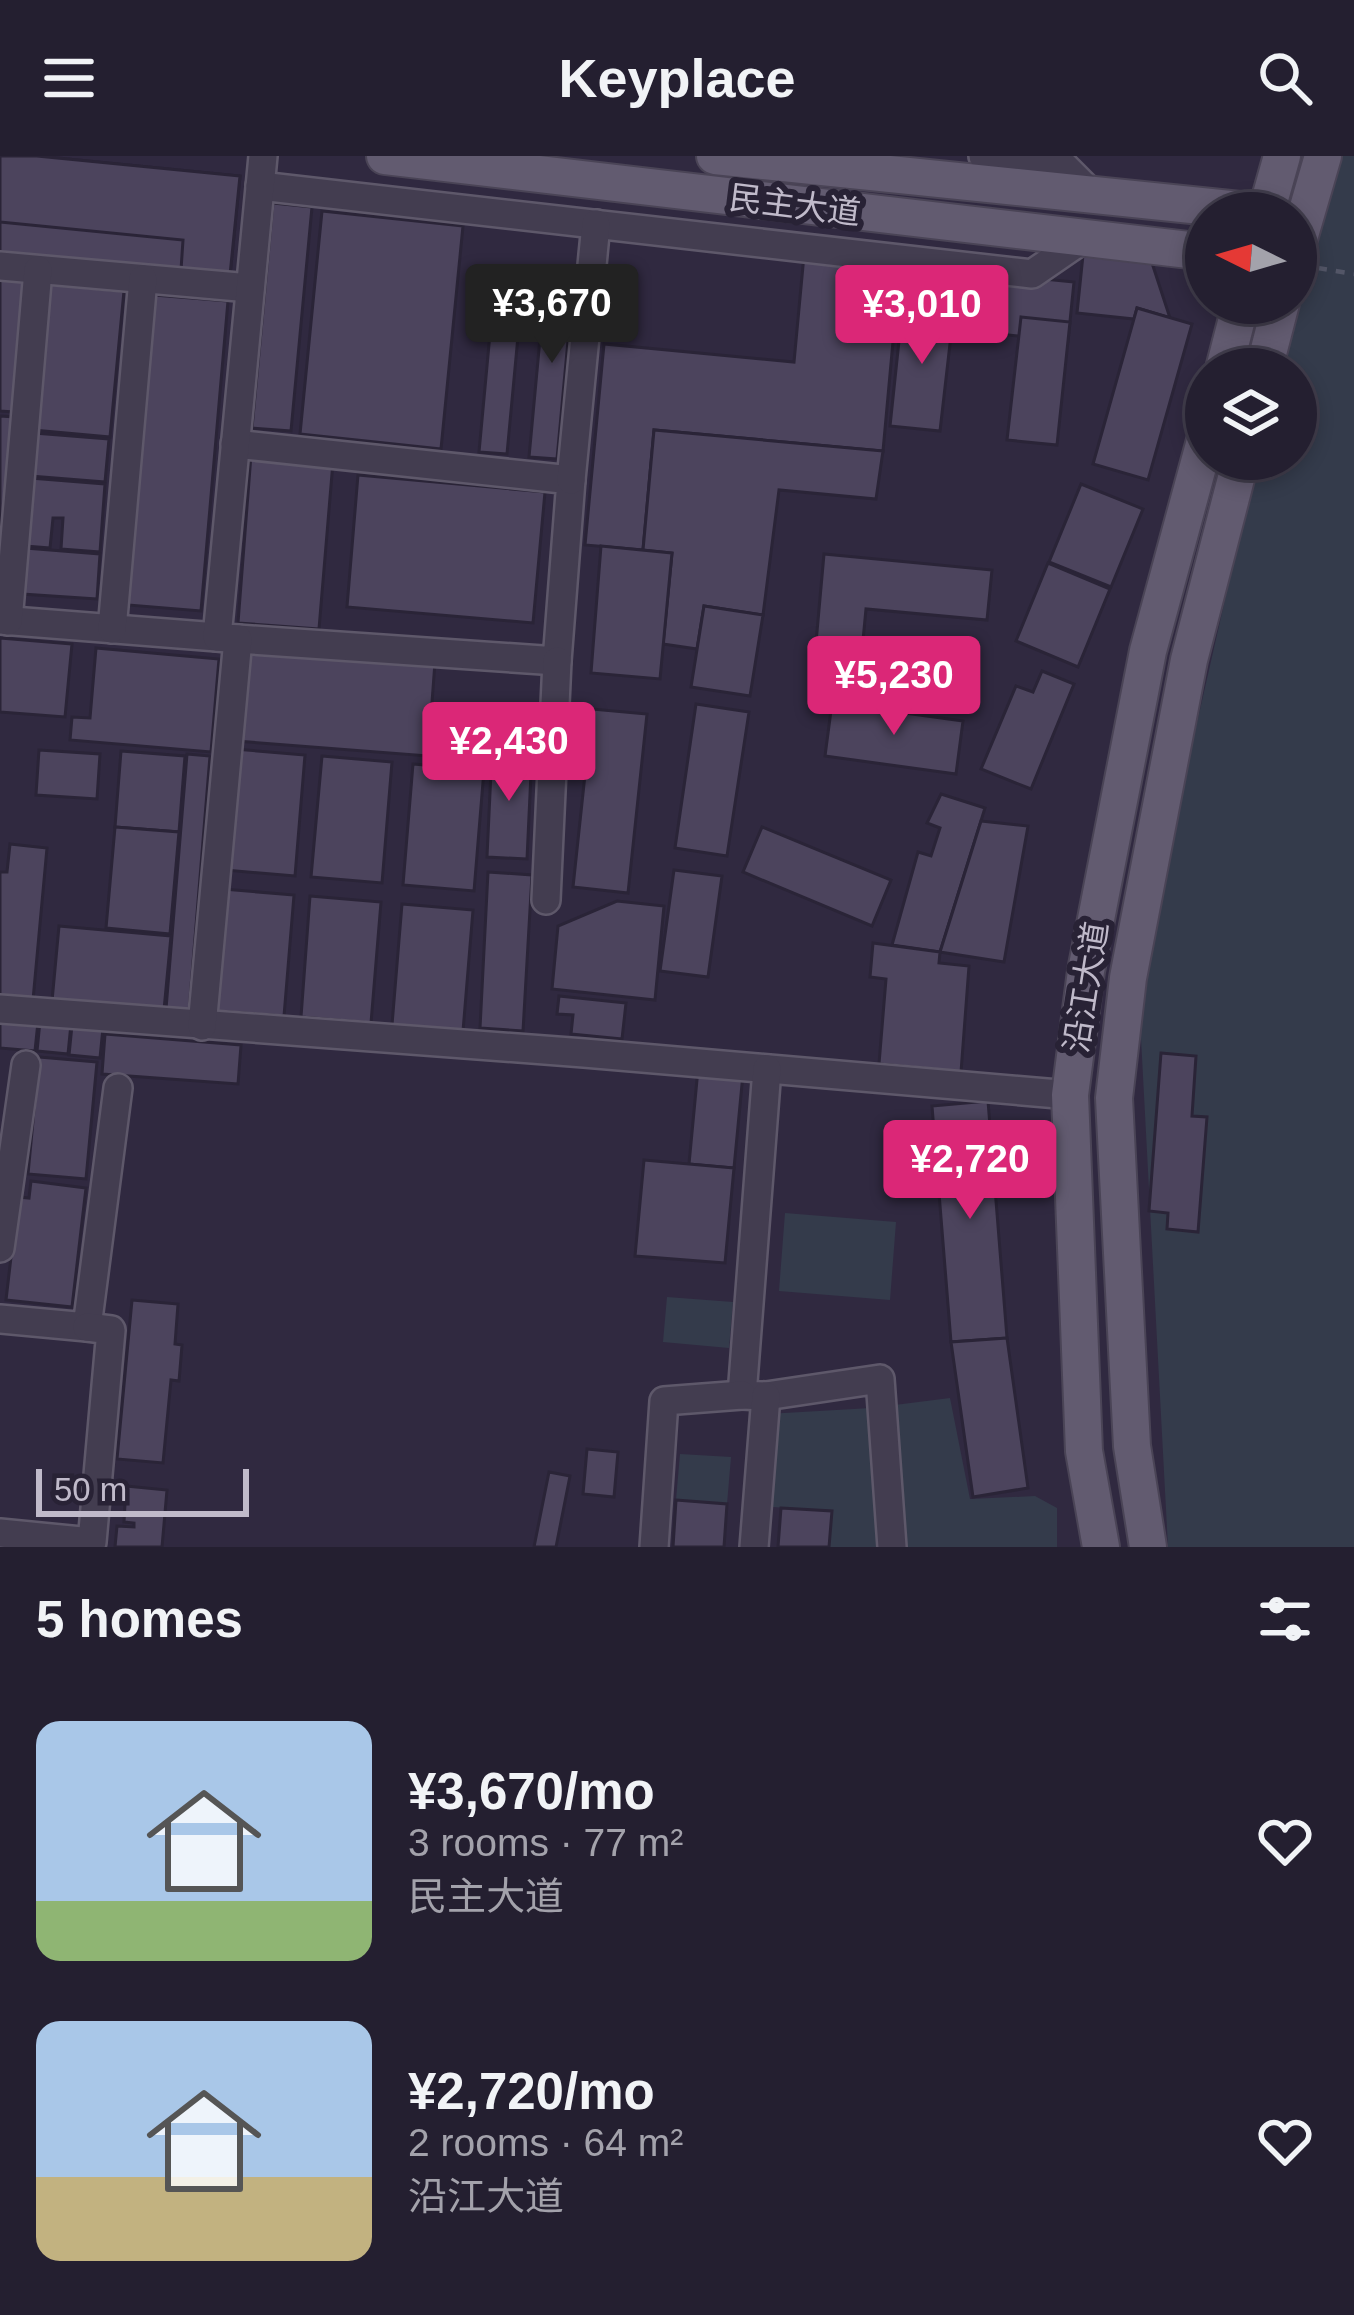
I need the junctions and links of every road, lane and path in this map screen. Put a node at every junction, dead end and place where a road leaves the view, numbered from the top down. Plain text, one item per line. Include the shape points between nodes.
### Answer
1 (263, 156) edge
2 (385, 156) edge
3 (715, 156) edge
4 (983, 156) edge
5 (1282, 156) edge
6 (1323, 156) edge
7 (260, 186) junction
8 (1285, 192) edge
9 (1305, 192) edge
10 (1092, 194) junction
11 (1185, 210) edge
12 (596, 224) junction
13 (1083, 239) junction
14 (1317, 248) edge
15 (1185, 250) edge
16 (0, 266) edge
17 (38, 270) junction
18 (1354, 274) edge
19 (143, 279) junction
20 (250, 288) junction
21 (236, 444) junction
22 (571, 480) junction
23 (1194, 480) edge
24 (1236, 480) edge
25 (4, 621) edge
26 (112, 629) junction
27 (227, 638) junction
28 (557, 661) junction
29 (546, 900) dead end
30 (0, 1010) edge
31 (202, 1026) junction
32 (26, 1065) dead end
33 (767, 1069) junction
34 (118, 1088) dead end
35 (1070, 1095) junction
36 (0, 1248) edge
37 (0, 1319) edge
38 (87, 1327) junction
39 (754, 1395) junction
40 (0, 1533) edge
41 (654, 1547) edge
42 (754, 1547) edge
43 (892, 1547) edge
44 (1101, 1547) edge
45 (1148, 1547) edge

1 - 7 street
2 - 13 main road, 民主大道
3 - 10 main road, 民主大道
4 - 10 street via 1063,165
5 - 8 main road
6 - 9 main road
7 - 12 street
7 - 20 street
10 - 11 main road, 民主大道
12 - 13 street via 1032,274
12 - 22 street
13 - 15 main road, 民主大道
14 - 18 path
16 - 17 street
17 - 19 street
17 - 25 street
19 - 20 street
19 - 26 street
20 - 21 street
21 - 22 street
21 - 27 street
22 - 28 street
23 - 35 main road, 沿江大道 via 1148,651
24 - 45 main road, 沿江大道 via 1189,660 1128,978 1114,1098 1132,1446
25 - 26 street
26 - 27 street
27 - 28 street
27 - 31 street
28 - 29 street
30 - 31 street
31 - 33 street
32 - 36 street
33 - 35 street
33 - 39 street
34 - 38 street
35 - 44 main road, 沿江大道 via 1084,1451
37 - 38 street
38 - 40 street via 111,1330 92,1542
39 - 41 street via 664,1401
39 - 42 street
39 - 43 street via 880,1379

